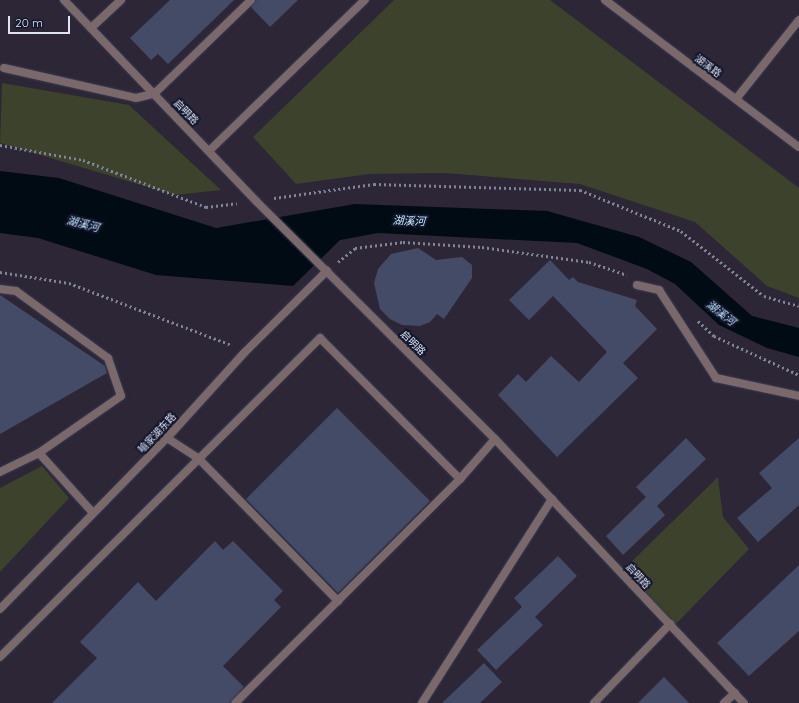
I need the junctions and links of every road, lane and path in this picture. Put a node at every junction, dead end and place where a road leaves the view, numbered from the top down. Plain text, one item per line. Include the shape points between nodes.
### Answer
1 (64, 0) edge
2 (121, 0) edge
3 (252, 0) edge
4 (365, 0) edge
5 (605, 0) edge
6 (799, 20) edge
7 (91, 28) junction
8 (4, 68) dead end
9 (154, 94) junction
10 (736, 99) junction
11 (0, 145) edge
12 (799, 147) edge
13 (209, 152) junction
14 (256, 201) junction
15 (326, 270) junction
16 (0, 272) edge
17 (633, 278) dead end
18 (637, 285) dead end
19 (0, 289) edge
20 (799, 306) edge
21 (697, 320) dead end
22 (244, 353) junction
23 (799, 375) edge
24 (799, 396) edge
25 (167, 438) junction
26 (495, 439) junction
27 (39, 453) junction
28 (199, 459) junction
29 (0, 472) edge
30 (460, 479) junction
31 (552, 499) junction
32 (93, 513) junction
33 (338, 601) junction
34 (0, 609) edge
35 (670, 624) junction
36 (0, 657) edge
37 (735, 693) junction
38 (236, 703) edge
39 (422, 703) edge
40 (594, 703) edge
41 (724, 703) edge
42 (744, 703) edge

1 - 7 street, 启明路
2 - 7 street
3 - 9 street
4 - 13 street
5 - 10 street, 湖溪路
6 - 10 street
7 - 9 street, 启明路
8 - 9 street via 136,98
9 - 13 street, 启明路
10 - 12 street, 湖溪路
11 - 14 path via 83,160 206,207
13 - 14 street, 启明路
14 - 15 street, 启明路
14 - 20 path via 374,184 580,190 681,232 764,296
15 - 17 path via 355,248 403,242 482,247 589,262
15 - 22 street, 喻家湖东路
15 - 26 street, 启明路
16 - 22 path via 69,283 176,327 222,340
18 - 24 street via 659,290 716,378
19 - 27 street via 16,291 108,358 121,396
21 - 23 path via 714,336
22 - 25 street, 喻家湖东路
25 - 28 street
25 - 32 street, 喻家湖东路
26 - 30 street
26 - 31 street, 启明路
27 - 29 street
27 - 32 street
28 - 30 street via 320,338
28 - 33 street
28 - 36 street
30 - 33 street
31 - 35 street, 启明路
31 - 39 street
32 - 34 street, 喻家湖东路
33 - 38 street
35 - 37 street, 启明路
35 - 40 street
37 - 41 street
37 - 42 street, 启明路

